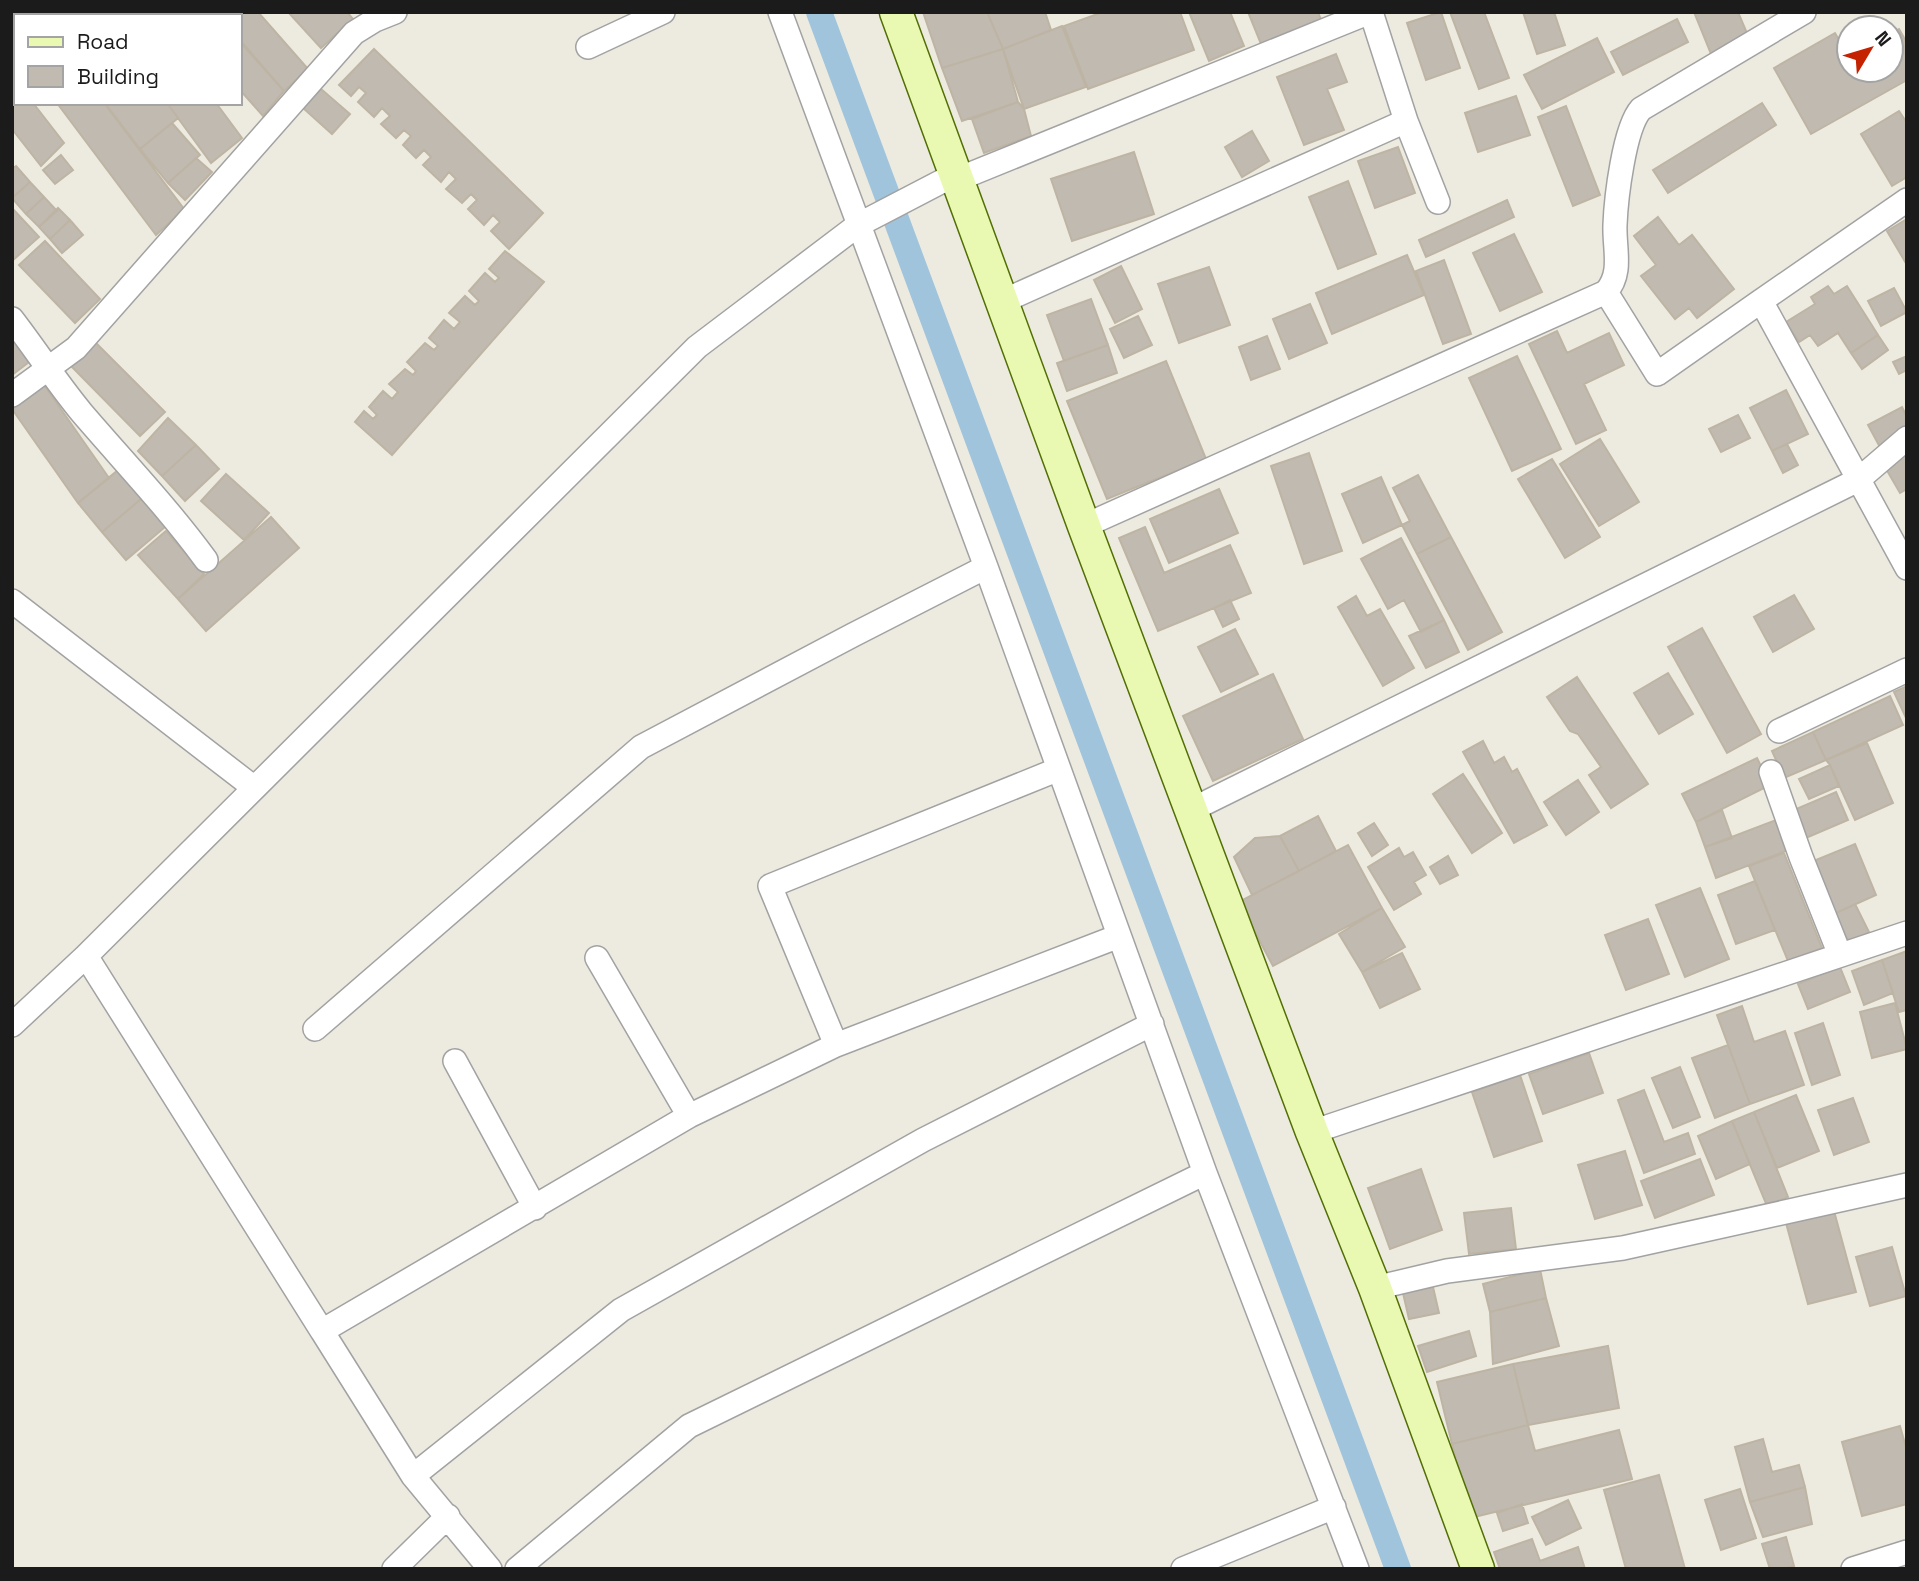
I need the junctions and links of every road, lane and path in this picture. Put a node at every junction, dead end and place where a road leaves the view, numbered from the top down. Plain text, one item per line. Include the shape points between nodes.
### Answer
1 (395, 12) edge
2 (663, 12) edge
3 (780, 12) edge
4 (896, 12) edge
5 (1371, 12) edge
6 (1804, 12) edge
7 (588, 47) dead end
8 (1406, 121) junction
9 (955, 177) junction
10 (1907, 200) edge
11 (1438, 202) dead end
12 (858, 225) junction
13 (1606, 292) junction
14 (1001, 302) junction
15 (1761, 302) junction
16 (12, 319) edge
17 (47, 369) junction
18 (12, 396) edge
19 (1907, 438) edge
20 (1858, 480) junction
21 (1084, 526) junction
22 (206, 560) dead end
23 (986, 568) junction
24 (1907, 568) edge
25 (12, 601) edge
26 (1907, 670) edge
27 (1779, 731) dead end
28 (1059, 769) junction
29 (1771, 772) dead end
30 (253, 787) junction
31 (1191, 810) junction
32 (1907, 933) edge
33 (1119, 936) junction
34 (1840, 955) junction
35 (86, 956) junction
36 (597, 958) dead end
37 (1152, 1024) junction
38 (12, 1025) edge
39 (315, 1029) dead end
40 (836, 1045) junction
41 (455, 1061) dead end
42 (689, 1116) junction
43 (1312, 1132) junction
44 (1205, 1173) junction
45 (1907, 1185) edge
46 (535, 1208) junction
47 (1375, 1288) junction
48 (322, 1331) junction
49 (413, 1476) junction
50 (1334, 1507) junction
51 (447, 1516) junction
52 (1907, 1552) edge
53 (394, 1569) edge
54 (490, 1569) edge
55 (517, 1569) edge
56 (1183, 1569) edge
57 (1357, 1569) edge
58 (1478, 1569) edge
59 (1853, 1569) edge

1 - 17 street via 354,33 100,322 76,348
2 - 7 street
3 - 12 street
4 - 9 street
5 - 8 street
5 - 9 street
6 - 13 street via 1637,114 1626,147 1615,224 1617,271
8 - 11 street
8 - 14 street
9 - 12 street
9 - 14 street
10 - 15 street
12 - 23 street
12 - 30 street via 697,347
13 - 15 street via 1657,374
13 - 21 street
14 - 21 street
15 - 20 street
16 - 17 street
17 - 18 street
17 - 22 street
19 - 20 street
20 - 24 street
20 - 31 street
21 - 31 street
23 - 28 street
23 - 39 street via 641,747
25 - 30 street
26 - 27 street
28 - 33 street
28 - 40 street via 770,886
29 - 34 street
30 - 35 street
31 - 43 street
32 - 34 street
33 - 37 street
33 - 40 street
34 - 43 street
35 - 38 street
35 - 48 street
36 - 42 street
37 - 44 street
37 - 49 street via 923,1140 621,1310
40 - 42 street
41 - 46 street
42 - 46 street
43 - 47 street
44 - 50 street
44 - 55 street via 689,1426
45 - 47 street via 1623,1248 1447,1270
46 - 48 street
47 - 58 street
48 - 49 street
49 - 51 street
50 - 56 street
50 - 57 street
51 - 53 street
51 - 54 street
52 - 59 street

